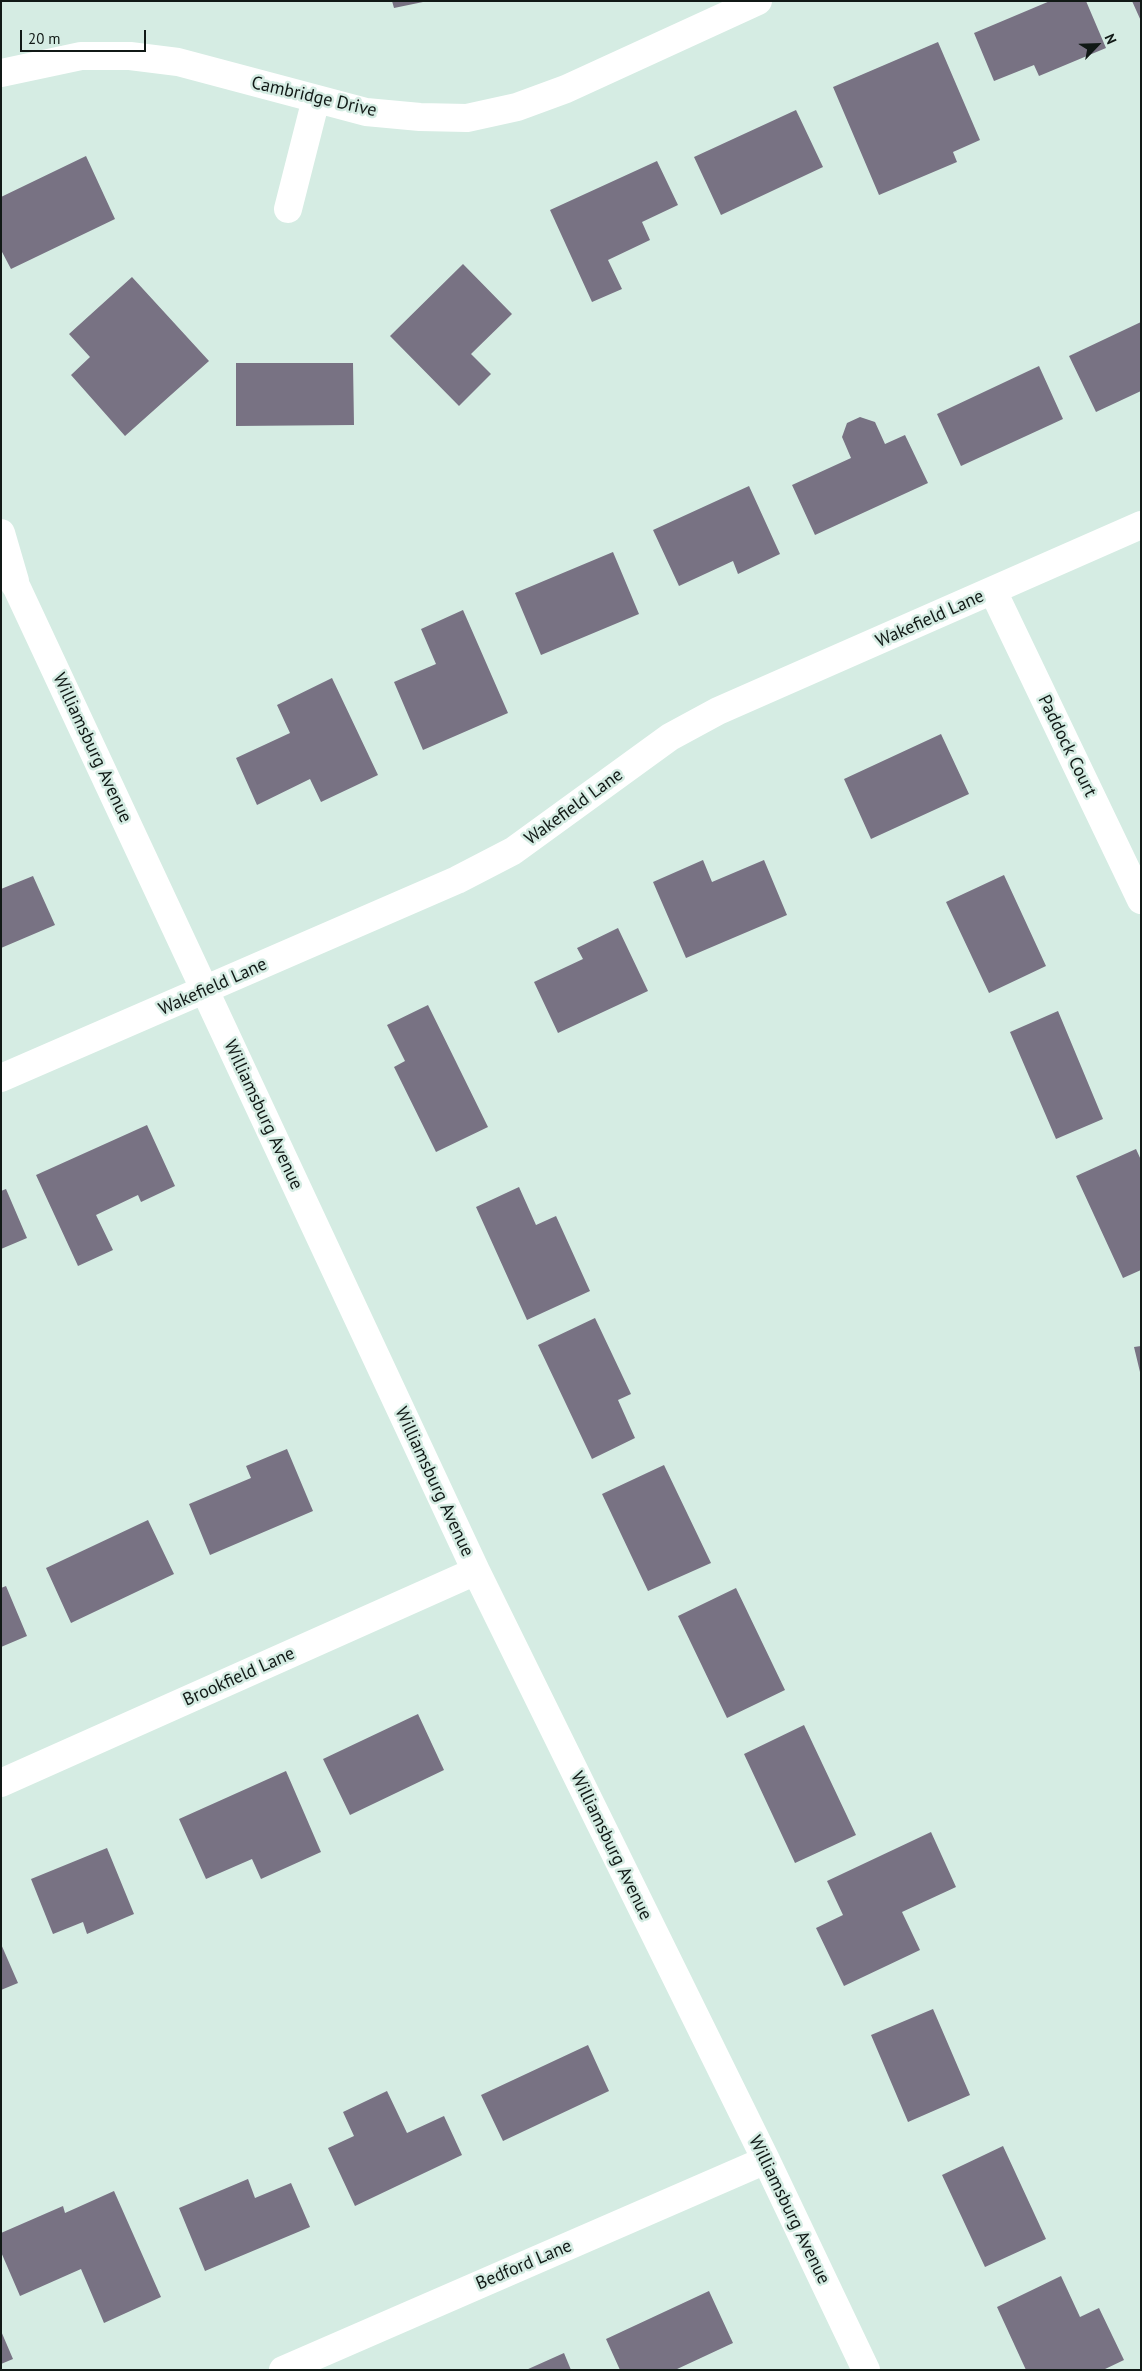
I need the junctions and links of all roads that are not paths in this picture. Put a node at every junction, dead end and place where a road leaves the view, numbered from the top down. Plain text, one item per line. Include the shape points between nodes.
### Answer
1 (758, 1) edge
2 (1, 73) edge
3 (316, 99) junction
4 (288, 209) dead end
5 (1141, 525) edge
6 (1, 533) edge
7 (1, 564) edge
8 (17, 588) junction
9 (993, 592) junction
10 (1141, 900) edge
11 (205, 990) junction
12 (1, 1078) edge
13 (476, 1571) junction
14 (1, 1783) edge
15 (766, 2160) junction
16 (282, 2370) edge
17 (866, 2370) edge

1 - 3 street, Cambridge Drive via 566,89 517,107 467,118 420,117 366,112
2 - 3 street, Cambridge Drive via 81,56 130,56 178,62
3 - 4 street
5 - 9 street, Wakefield Lane
6 - 8 street, Williamsburg Avenue
7 - 8 street, Williamsburg Avenue
8 - 11 street, Williamsburg Avenue
9 - 10 street, Paddock Court
9 - 11 street, Wakefield Lane via 718,711 670,737 513,850 457,880
11 - 12 street, Wakefield Lane
11 - 13 street, Williamsburg Avenue
13 - 14 street, Brookfield Lane
13 - 15 street, Williamsburg Avenue
15 - 16 street, Bedford Lane
15 - 17 street, Williamsburg Avenue

